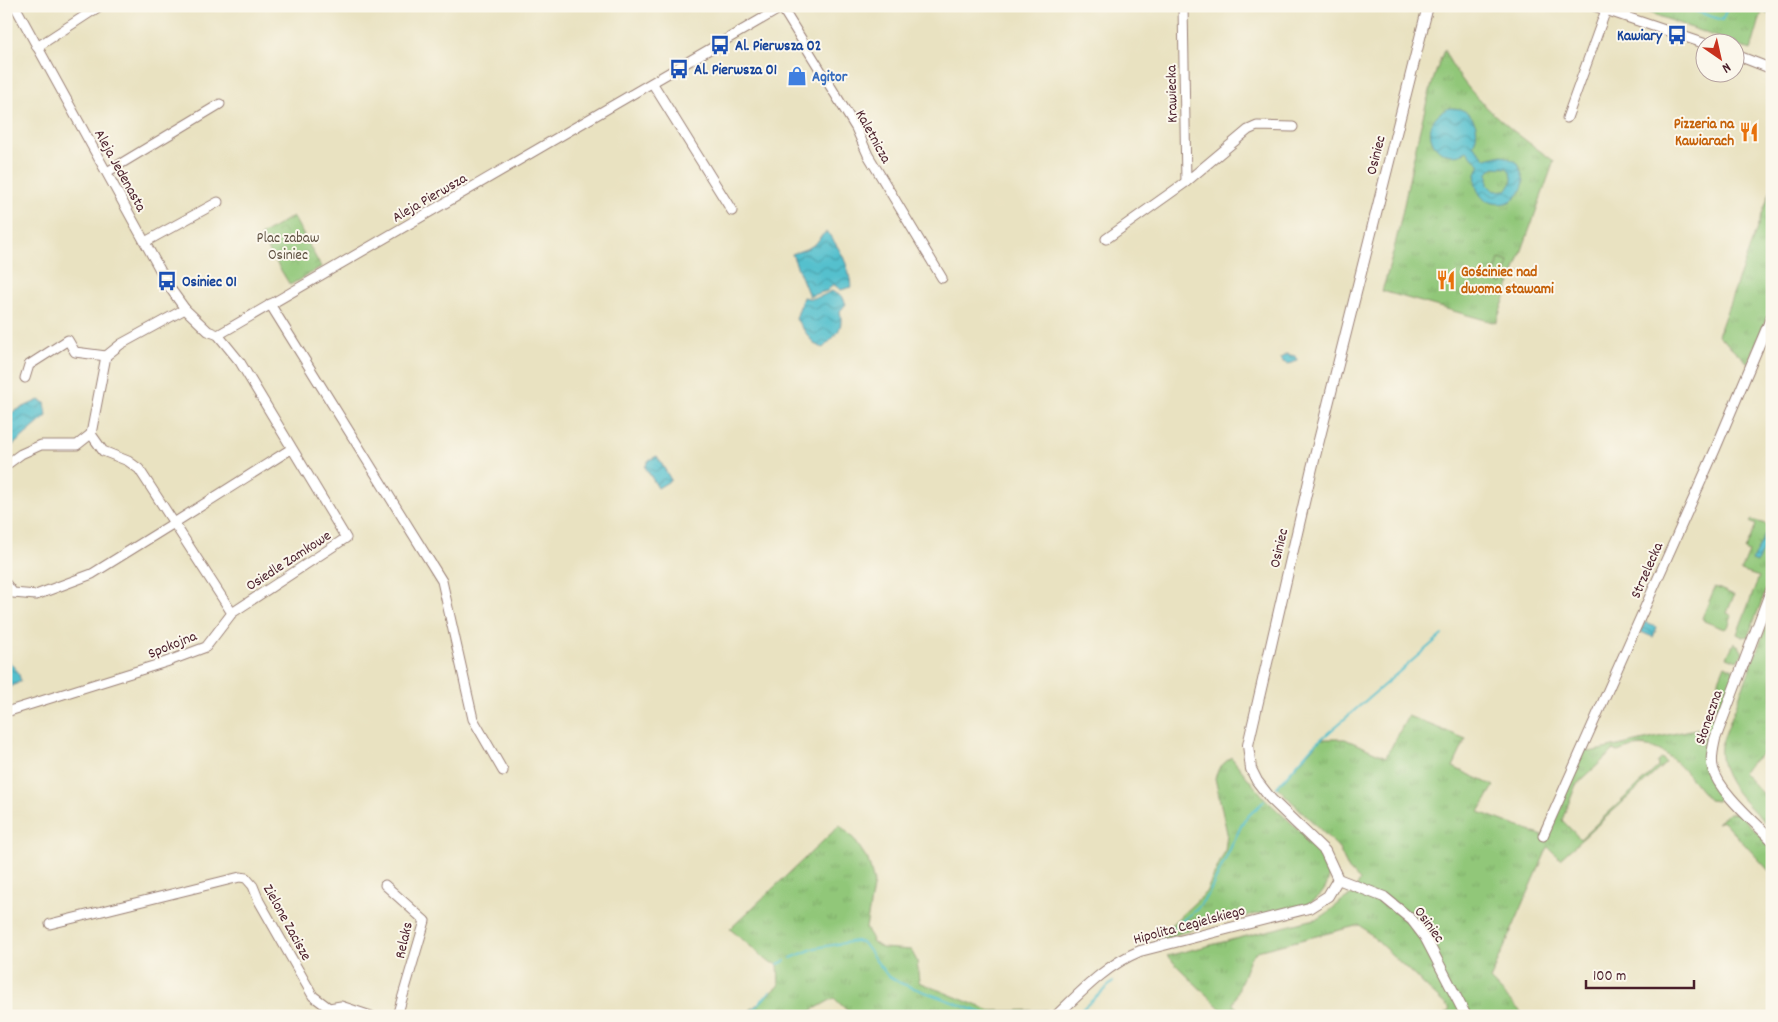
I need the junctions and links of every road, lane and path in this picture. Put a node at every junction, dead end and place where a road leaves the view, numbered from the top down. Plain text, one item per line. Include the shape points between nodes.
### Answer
1 (15, 6) edge
2 (100, 6) edge
3 (1183, 6) edge
4 (1428, 6) edge
5 (1594, 6) edge
6 (782, 7) edge
7 (1606, 10) junction
8 (1696, 41) edge
9 (37, 47) junction
10 (1746, 59) edge
11 (1772, 69) edge
12 (653, 84) junction
13 (220, 104) dead end
14 (1568, 118) dead end
15 (1293, 127) dead end
16 (107, 172) junction
17 (1186, 182) junction
18 (218, 202) dead end
19 (732, 211) dead end
20 (1106, 239) dead end
21 (146, 242) junction
22 (942, 278) dead end
23 (270, 304) junction
24 (185, 309) junction
25 (1772, 315) edge
26 (218, 335) junction
27 (106, 356) junction
28 (25, 378) dead end
29 (91, 434) junction
30 (291, 449) junction
31 (6, 465) edge
32 (174, 523) junction
33 (6, 584) edge
34 (1772, 588) edge
35 (232, 613) junction
36 (6, 712) edge
37 (503, 771) dead end
38 (1543, 836) dead end
39 (1772, 840) edge
40 (1338, 879) junction
41 (385, 885) dead end
42 (50, 924) dead end
43 (329, 1008) junction
44 (322, 1016) edge
45 (372, 1016) edge
46 (397, 1016) edge
47 (1056, 1016) edge
48 (1466, 1016) edge

1 - 9 street, Aleja Jedenasta
2 - 9 street
3 - 17 street, Krawiecka
4 - 40 street, Osiniec via 1312,468 1248,745 1251,769 1257,782 1325,851
5 - 7 street
6 - 12 street, Aleja Pierwsza
6 - 22 street, Kaletnicza
7 - 8 street
7 - 14 street
9 - 16 street, Aleja Jedenasta
10 - 11 street
12 - 19 street
12 - 23 street, Aleja Pierwsza
13 - 16 street
15 - 17 street via 1257,126 1248,130
16 - 21 street, Aleja Jedenasta
17 - 20 street
18 - 21 street
21 - 24 street, Aleja Jedenasta
23 - 26 street, Aleja Pierwsza
23 - 37 street via 442,581 473,719
24 - 26 street, Aleja Jedenasta via 208,331
24 - 27 street via 121,344
25 - 38 street, Strzelecka
26 - 30 street, Osiedle Zamkowe via 244,367
27 - 28 street via 74,352 68,340 29,365
27 - 29 street
29 - 31 street via 77,445 41,445
29 - 32 street via 103,451 139,469
30 - 32 street
30 - 35 street, Osiedle Zamkowe via 346,538
32 - 33 street via 92,574 36,595 13,592
32 - 35 street
34 - 39 street, Słoneczna via 1711,756 1712,768 1719,782
35 - 36 street, Spokojna via 206,647
40 - 47 street, Hipolita Cegielskiego via 1328,896 1308,908 1123,958 1100,974
40 - 48 street, Osiniec via 1384,897 1412,920 1425,937
41 - 46 street, Relaks via 425,921
42 - 43 street, Zielone Zacisze via 246,878 313,996
43 - 44 street
43 - 45 street via 341,1006

